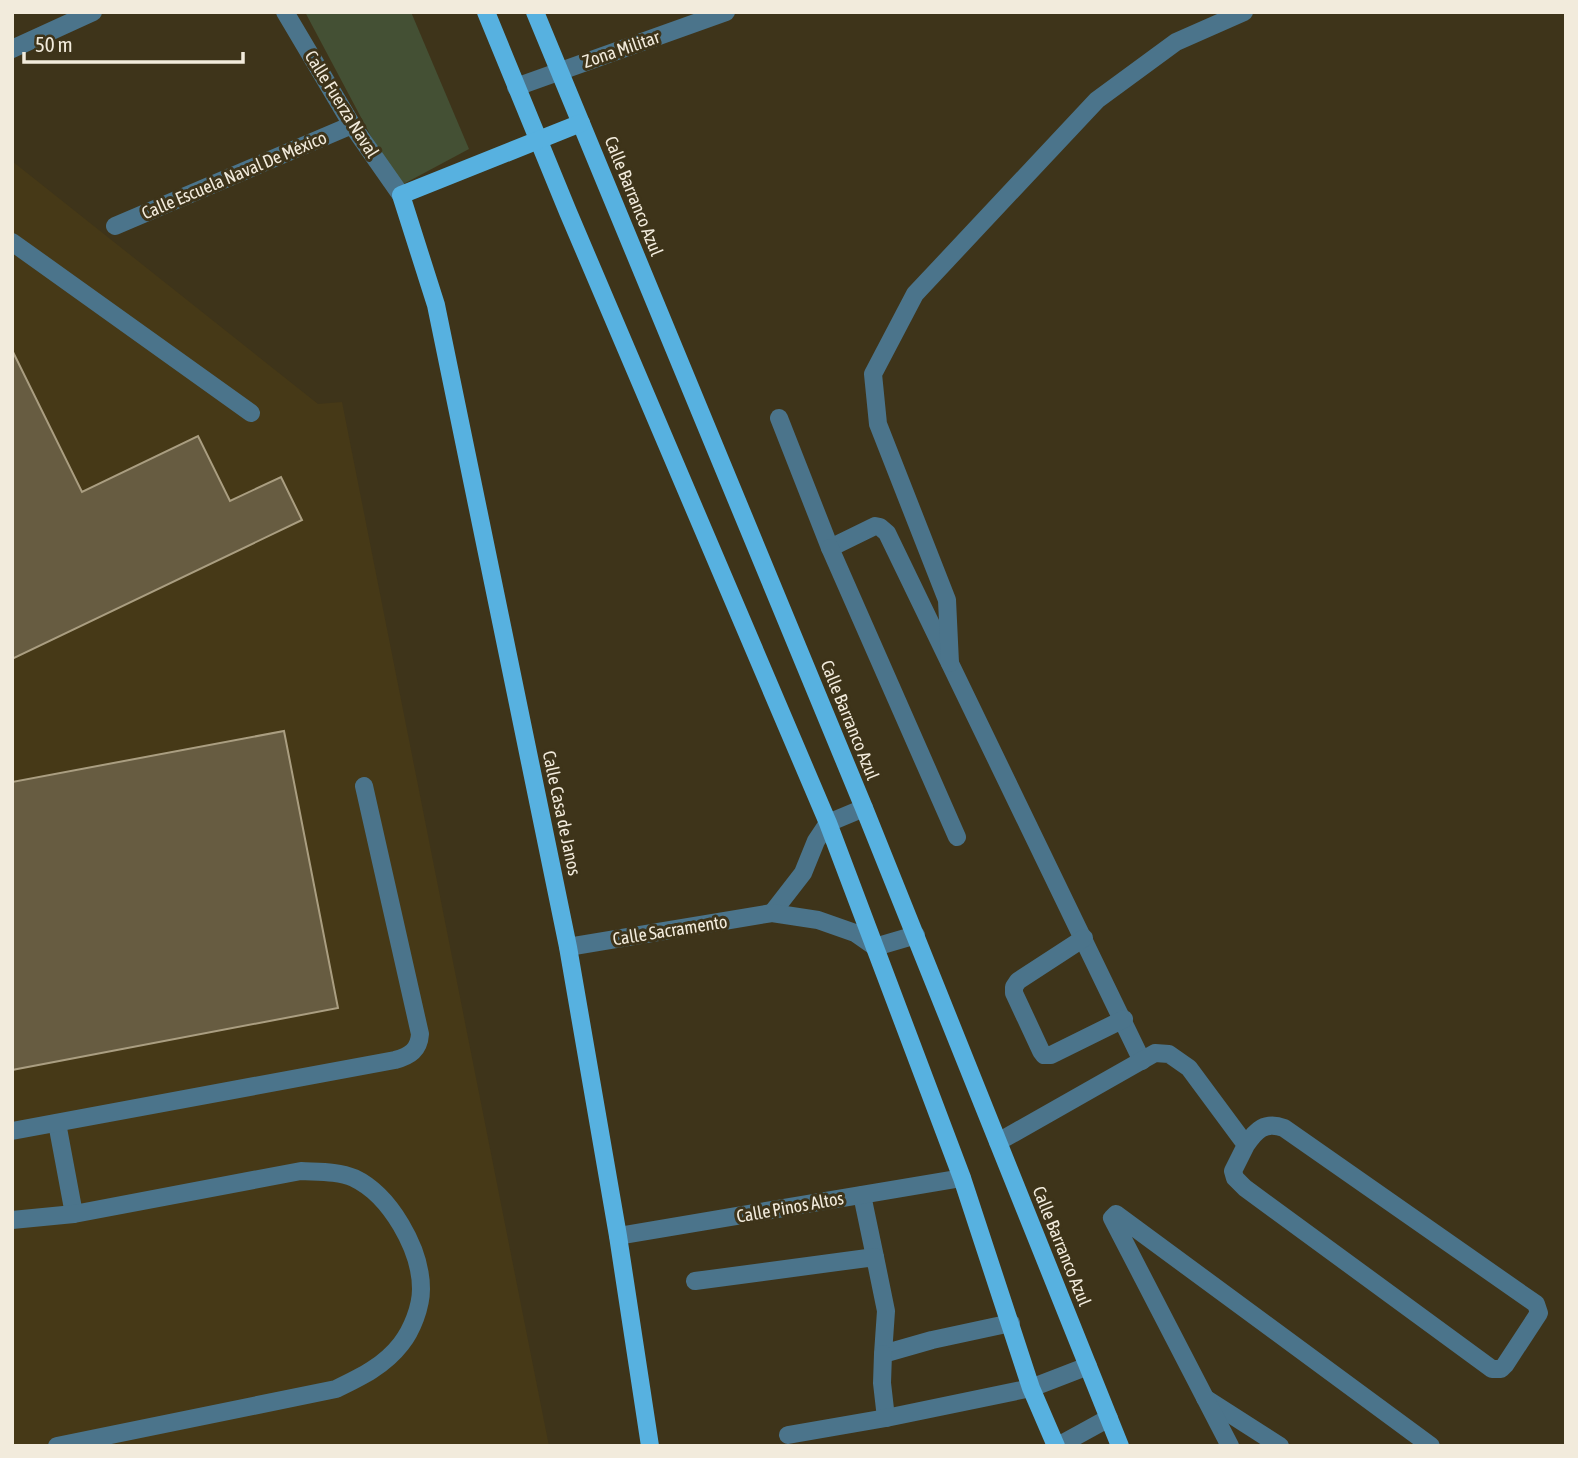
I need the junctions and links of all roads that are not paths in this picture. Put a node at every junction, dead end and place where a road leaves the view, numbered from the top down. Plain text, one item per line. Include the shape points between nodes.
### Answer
1 (93, 12) edge
2 (285, 12) edge
3 (485, 12) edge
4 (535, 12) edge
5 (726, 12) edge
6 (1244, 12) edge
7 (12, 49) edge
8 (559, 70) junction
9 (516, 87) junction
10 (581, 122) junction
11 (352, 125) junction
12 (538, 138) junction
13 (401, 195) junction
14 (115, 226) dead end
15 (12, 242) edge
16 (251, 413) dead end
17 (779, 418) dead end
18 (830, 548) junction
19 (950, 663) junction
20 (364, 786) dead end
21 (864, 808) junction
22 (828, 823) junction
23 (957, 837) dead end
24 (772, 913) junction
25 (916, 935) junction
26 (1084, 938) junction
27 (568, 947) junction
28 (875, 947) junction
29 (1124, 1019) junction
30 (1142, 1061) junction
31 (57, 1123) junction
32 (12, 1131) edge
33 (998, 1142) junction
34 (1246, 1144) junction
35 (962, 1178) junction
36 (862, 1195) junction
37 (74, 1214) junction
38 (12, 1220) edge
39 (618, 1236) junction
40 (875, 1258) junction
41 (695, 1281) dead end
42 (1010, 1323) junction
43 (883, 1354) junction
44 (1088, 1366) junction
45 (1031, 1388) junction
46 (1205, 1398) junction
47 (886, 1418) junction
48 (1109, 1418) junction
49 (788, 1435) dead end
50 (57, 1446) edge
51 (650, 1446) edge
52 (1057, 1446) edge
53 (1120, 1446) edge
54 (1230, 1446) edge
55 (1280, 1446) edge
56 (1431, 1446) edge

1 - 7 street
2 - 11 street, Calle Fuerza Naval
3 - 9 main road
4 - 8 main road, Calle Barranco Azul
5 - 8 street, Zona Militar
6 - 19 street via 1176,42 1097,100 915,294 873,374 878,424 947,600
8 - 9 street, Zona Militar
8 - 10 main road, Calle Barranco Azul
9 - 12 main road
10 - 12 main road
10 - 21 main road, Calle Barranco Azul
11 - 13 street, Calle Fuerza Naval
11 - 14 street, Calle Escuela Naval De México
12 - 13 main road
12 - 22 main road
13 - 27 main road, Calle Casa de Janos via 436,305
15 - 16 street
17 - 18 street
18 - 19 street via 875,526 882,528
18 - 23 street
19 - 26 street
20 - 31 street via 420,1034 412,1053 395,1060
21 - 22 street
21 - 25 main road, Calle Barranco Azul
22 - 24 street via 803,873
22 - 28 main road
24 - 27 street, Calle Sacramento
24 - 28 street, Calle Sacramento via 818,920 855,933
25 - 28 street
25 - 33 main road, Calle Barranco Azul
26 - 29 street
26 - 29 street via 1014,987 1041,1051 1051,1055
27 - 39 main road, Calle Casa de Janos
28 - 35 main road
29 - 30 street
30 - 33 street
30 - 34 street via 1155,1053 1180,1059
31 - 32 street
31 - 37 street
33 - 44 main road, Calle Barranco Azul
34 - 34 street via 1256,1129 1284,1128 1536,1304 1539,1313 1506,1365 1492,1369 1245,1188 1233,1171
35 - 36 street, Calle Pinos Altos
35 - 42 main road
36 - 39 street, Calle Pinos Altos
36 - 40 street
37 - 38 street
37 - 50 street via 301,1171 330,1172 354,1178 386,1204 403,1227 419,1266 421,1291 415,1319 403,1342 366,1375 335,1389
39 - 51 main road, Calle Casa de Janos
40 - 41 street
40 - 43 street via 886,1311
42 - 43 street
42 - 45 main road
43 - 47 street
44 - 45 street
44 - 48 main road, Calle Barranco Azul
45 - 47 street
45 - 52 main road
46 - 54 street
46 - 55 street
46 - 56 street via 1112,1219 1115,1214
47 - 49 street
48 - 52 street
48 - 53 main road, Calle Barranco Azul

